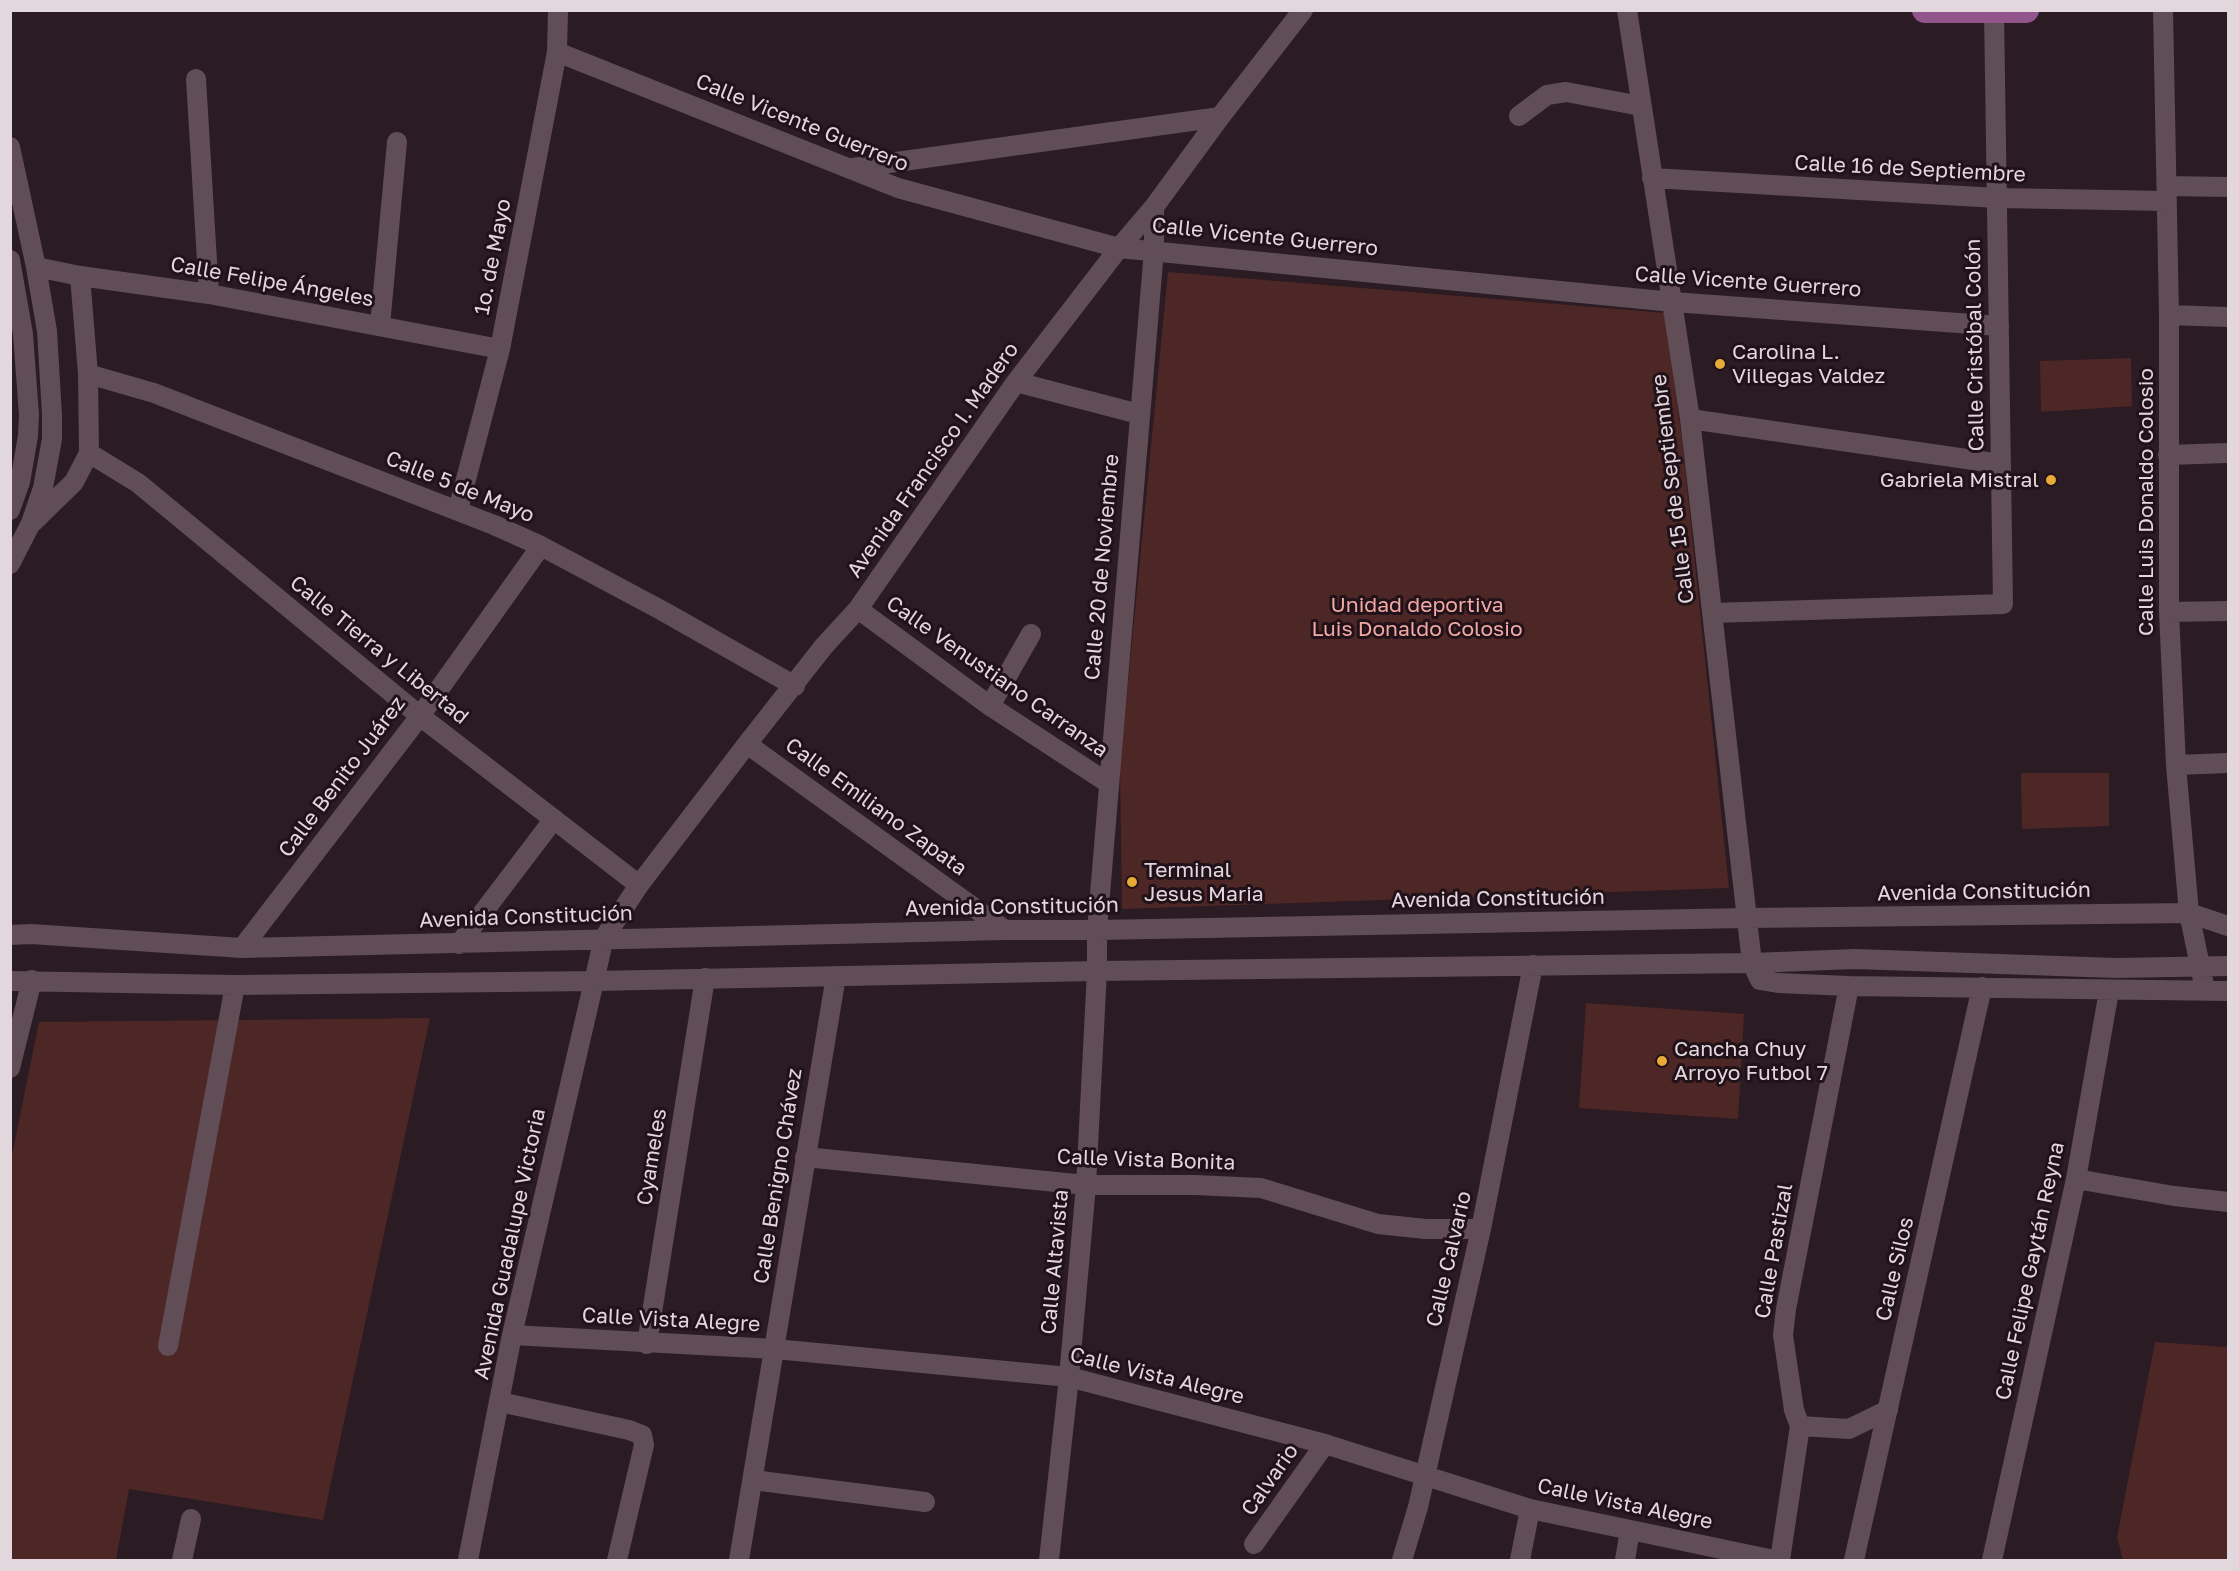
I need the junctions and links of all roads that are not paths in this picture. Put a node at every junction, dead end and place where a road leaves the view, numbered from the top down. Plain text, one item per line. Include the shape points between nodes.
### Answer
1 (558, 10) edge
2 (1303, 10) edge
3 (1627, 10) edge
4 (1925, 10) edge
5 (2026, 10) edge
6 (2163, 10) edge
7 (1994, 11) edge
8 (557, 52) junction
9 (196, 79) dead end
10 (1641, 106) junction
11 (1519, 116) dead end
12 (1220, 117) junction
13 (397, 142) dead end
14 (10, 147) edge
15 (853, 168) junction
16 (1652, 178) junction
17 (2229, 187) edge
18 (2167, 194) junction
19 (1997, 198) junction
20 (1154, 207) junction
21 (1119, 248) junction
22 (1154, 250) junction
23 (10, 260) edge
24 (36, 267) junction
25 (80, 276) junction
26 (209, 294) junction
27 (1673, 302) junction
28 (2169, 315) junction
29 (2229, 317) edge
30 (380, 325) junction
31 (1999, 326) junction
32 (500, 349) junction
33 (88, 374) junction
34 (1016, 382) junction
35 (1139, 414) junction
36 (1690, 419) junction
37 (89, 453) junction
38 (2229, 453) edge
39 (2168, 455) junction
40 (2001, 464) junction
41 (10, 510) edge
42 (458, 510) junction
43 (31, 523) junction
44 (541, 546) junction
45 (10, 564) edge
46 (858, 609) junction
47 (2229, 611) edge
48 (2169, 612) junction
49 (1712, 613) junction
50 (1031, 634) dead end
51 (795, 686) junction
52 (990, 706) junction
53 (420, 716) junction
54 (747, 744) junction
55 (2229, 763) edge
56 (2176, 765) junction
57 (1108, 783) junction
58 (554, 819) junction
59 (639, 885) junction
60 (2189, 913) junction
61 (1747, 918) junction
62 (2229, 927) edge
63 (1005, 930) junction
64 (1097, 930) junction
65 (10, 935) edge
66 (604, 938) junction
67 (459, 944) junction
68 (242, 948) junction
69 (1752, 963) junction
70 (1533, 965) junction
71 (2229, 966) edge
72 (2199, 968) junction
73 (1097, 971) junction
74 (836, 976) junction
75 (705, 978) junction
76 (32, 980) junction
77 (10, 981) edge
78 (594, 981) junction
79 (235, 985) junction
80 (1850, 986) junction
81 (1982, 987) junction
82 (2109, 991) junction
83 (2206, 991) junction
84 (2229, 991) edge
85 (10, 1068) edge
86 (805, 1157) junction
87 (2076, 1179) junction
88 (1086, 1185) junction
89 (2229, 1202) edge
90 (1481, 1229) junction
91 (512, 1335) junction
92 (647, 1344) junction
93 (168, 1346) dead end
94 (775, 1349) junction
95 (1069, 1377) junction
96 (500, 1402) junction
97 (1888, 1410) junction
98 (1800, 1426) junction
99 (1325, 1444) junction
100 (1424, 1477) junction
101 (753, 1480) junction
102 (925, 1502) dead end
103 (1530, 1509) junction
104 (191, 1519) dead end
105 (1630, 1530) junction
106 (1254, 1544) dead end
107 (182, 1560) edge
108 (468, 1560) edge
109 (617, 1560) edge
110 (739, 1560) edge
111 (1049, 1560) edge
112 (1402, 1560) edge
113 (1520, 1560) edge
114 (1625, 1560) edge
115 (1774, 1560) edge
116 (1780, 1560) edge
117 (1854, 1560) edge
118 (1992, 1560) edge

1 - 8 street, 1o. de Mayo
2 - 12 street, Avenida Francisco I. Madero
3 - 10 street, Calle 15 de Septiembre
4 - 7 main road
5 - 7 main road
6 - 18 street, Calle Luis Donaldo Colosio
7 - 19 street, Calle Cristóbal Colón
8 - 15 street, Calle Vicente Guerrero
8 - 32 street, 1o. de Mayo
9 - 26 street
10 - 11 street via 1566,92 1547,95
10 - 16 street, Calle 15 de Septiembre
12 - 15 street
12 - 20 street, Avenida Francisco I. Madero
13 - 30 street
14 - 24 street
15 - 21 street, Calle Vicente Guerrero via 898,188
16 - 19 street, Calle 16 de Septiembre
16 - 27 street, Calle 15 de Septiembre
17 - 18 street, Calle 16 de Septiembre
18 - 19 street, Calle 16 de Septiembre
18 - 28 street, Calle Luis Donaldo Colosio
19 - 31 street, Calle Cristóbal Colón
20 - 21 street, Avenida Francisco I. Madero
20 - 22 street, Calle 20 de Noviembre
21 - 22 street, Calle Vicente Guerrero
21 - 34 street, Avenida Francisco I. Madero
22 - 27 street, Calle Vicente Guerrero
22 - 35 street, Calle 20 de Noviembre
23 - 41 street via 23,334 29,415 20,482
24 - 25 street, Calle Felipe Ángeles
24 - 43 street via 47,331 52,439 43,488
25 - 26 street, Calle Felipe Ángeles
25 - 33 street
26 - 30 street, Calle Felipe Ángeles
27 - 31 street, Calle Vicente Guerrero
27 - 36 street, Calle 15 de Septiembre
28 - 29 street
28 - 39 street, Calle Luis Donaldo Colosio
30 - 32 street, Calle Felipe Ángeles
31 - 40 street, Calle Cristóbal Colón
32 - 42 street, 1o. de Mayo
33 - 37 street
33 - 42 street, Calle 5 de Mayo via 154,393
34 - 35 street
34 - 46 street, Avenida Francisco I. Madero
35 - 57 street, Calle 20 de Noviembre
36 - 40 street
36 - 49 street, Calle 15 de Septiembre
37 - 43 street via 74,482
37 - 53 street, Calle Tierra y Libertad via 138,483
38 - 39 street
39 - 48 street, Calle Luis Donaldo Colosio
40 - 49 street, Calle Cristóbal Colón via 2003,604
42 - 44 street, Calle 5 de Mayo
43 - 45 street
44 - 51 street, Calle 5 de Mayo
44 - 53 street, Calle Benito Juárez
46 - 51 street, Avenida Francisco I. Madero
46 - 52 street, Calle Venustiano Carranza
47 - 48 street
48 - 56 street, Calle Luis Donaldo Colosio
49 - 61 street, Calle 15 de Septiembre
50 - 52 street
51 - 54 street, Avenida Francisco I. Madero
52 - 57 street, Calle Venustiano Carranza
53 - 58 street, Calle Tierra y Libertad
53 - 68 street, Calle Benito Juárez
54 - 59 street, Avenida Francisco I. Madero
54 - 63 street, Calle Emiliano Zapata
55 - 56 street
56 - 60 street, Calle Luis Donaldo Colosio
57 - 64 street, Calle 20 de Noviembre
58 - 59 street, Calle Tierra y Libertad
58 - 67 street
59 - 66 street, Avenida Francisco I. Madero
60 - 61 street, Avenida Constitución
60 - 62 street, Avenida Constitución
60 - 72 street, Calle Luis Donaldo Colosio
61 - 64 street, Avenida Constitución
61 - 69 street, Calle 15 de Septiembre
63 - 64 street, Avenida Constitución
63 - 66 street, Avenida Constitución
64 - 73 street, Calle Altavista
65 - 68 street, Avenida Constitución
66 - 67 street, Avenida Constitución
66 - 78 street, Avenida Guadalupe Victoria
67 - 68 street, Avenida Constitución
69 - 70 street
69 - 72 street via 1855,959
69 - 80 street via 1760,980
70 - 73 street
70 - 90 street, Calle Calvario
71 - 72 street
72 - 83 street, Calle Luis Donaldo Colosio
73 - 74 street
73 - 88 street, Calle Altavista
74 - 75 street
74 - 86 street, Calle Benigno Chávez
75 - 78 street
75 - 92 street, Cyameles
76 - 77 street
76 - 79 street
76 - 85 street
78 - 79 street
78 - 91 street, Avenida Guadalupe Victoria
79 - 93 street
80 - 81 street
80 - 98 street, Calle Pastizal via 1783,1335
81 - 82 street
81 - 97 street, Calle Silos
82 - 83 street
82 - 87 street, Calle Felipe Gaytán Reyna
83 - 84 street
86 - 88 street, Calle Vista Bonita
86 - 94 street, Calle Benigno Chávez
87 - 89 street
87 - 118 street, Calle Felipe Gaytán Reyna
88 - 90 street, Calle Vista Bonita via 1261,1188 1378,1224
88 - 95 street, Calle Altavista
90 - 100 street, Calle Calvario
91 - 92 street, Calle Vista Alegre
91 - 96 street, Avenida Guadalupe Victoria
92 - 94 street, Calle Vista Alegre
94 - 95 street, Calle Vista Alegre
94 - 101 street, Calle Benigno Chávez
95 - 99 street, Calle Vista Alegre
95 - 111 street, Calle Altavista
96 - 108 street, Avenida Guadalupe Victoria
96 - 109 street via 642,1435 644,1445
97 - 98 street via 1849,1429
97 - 117 street, Calle Silos
98 - 116 street, Calle Pastizal
99 - 100 street, Calle Vista Alegre
99 - 106 street, Calvario
100 - 103 street, Calle Vista Alegre
100 - 112 street, Calle Calvario
101 - 102 street
101 - 110 street, Calle Benigno Chávez
103 - 105 street, Calle Vista Alegre
103 - 113 street
104 - 107 street
105 - 114 street
105 - 115 street, Calle Vista Alegre

